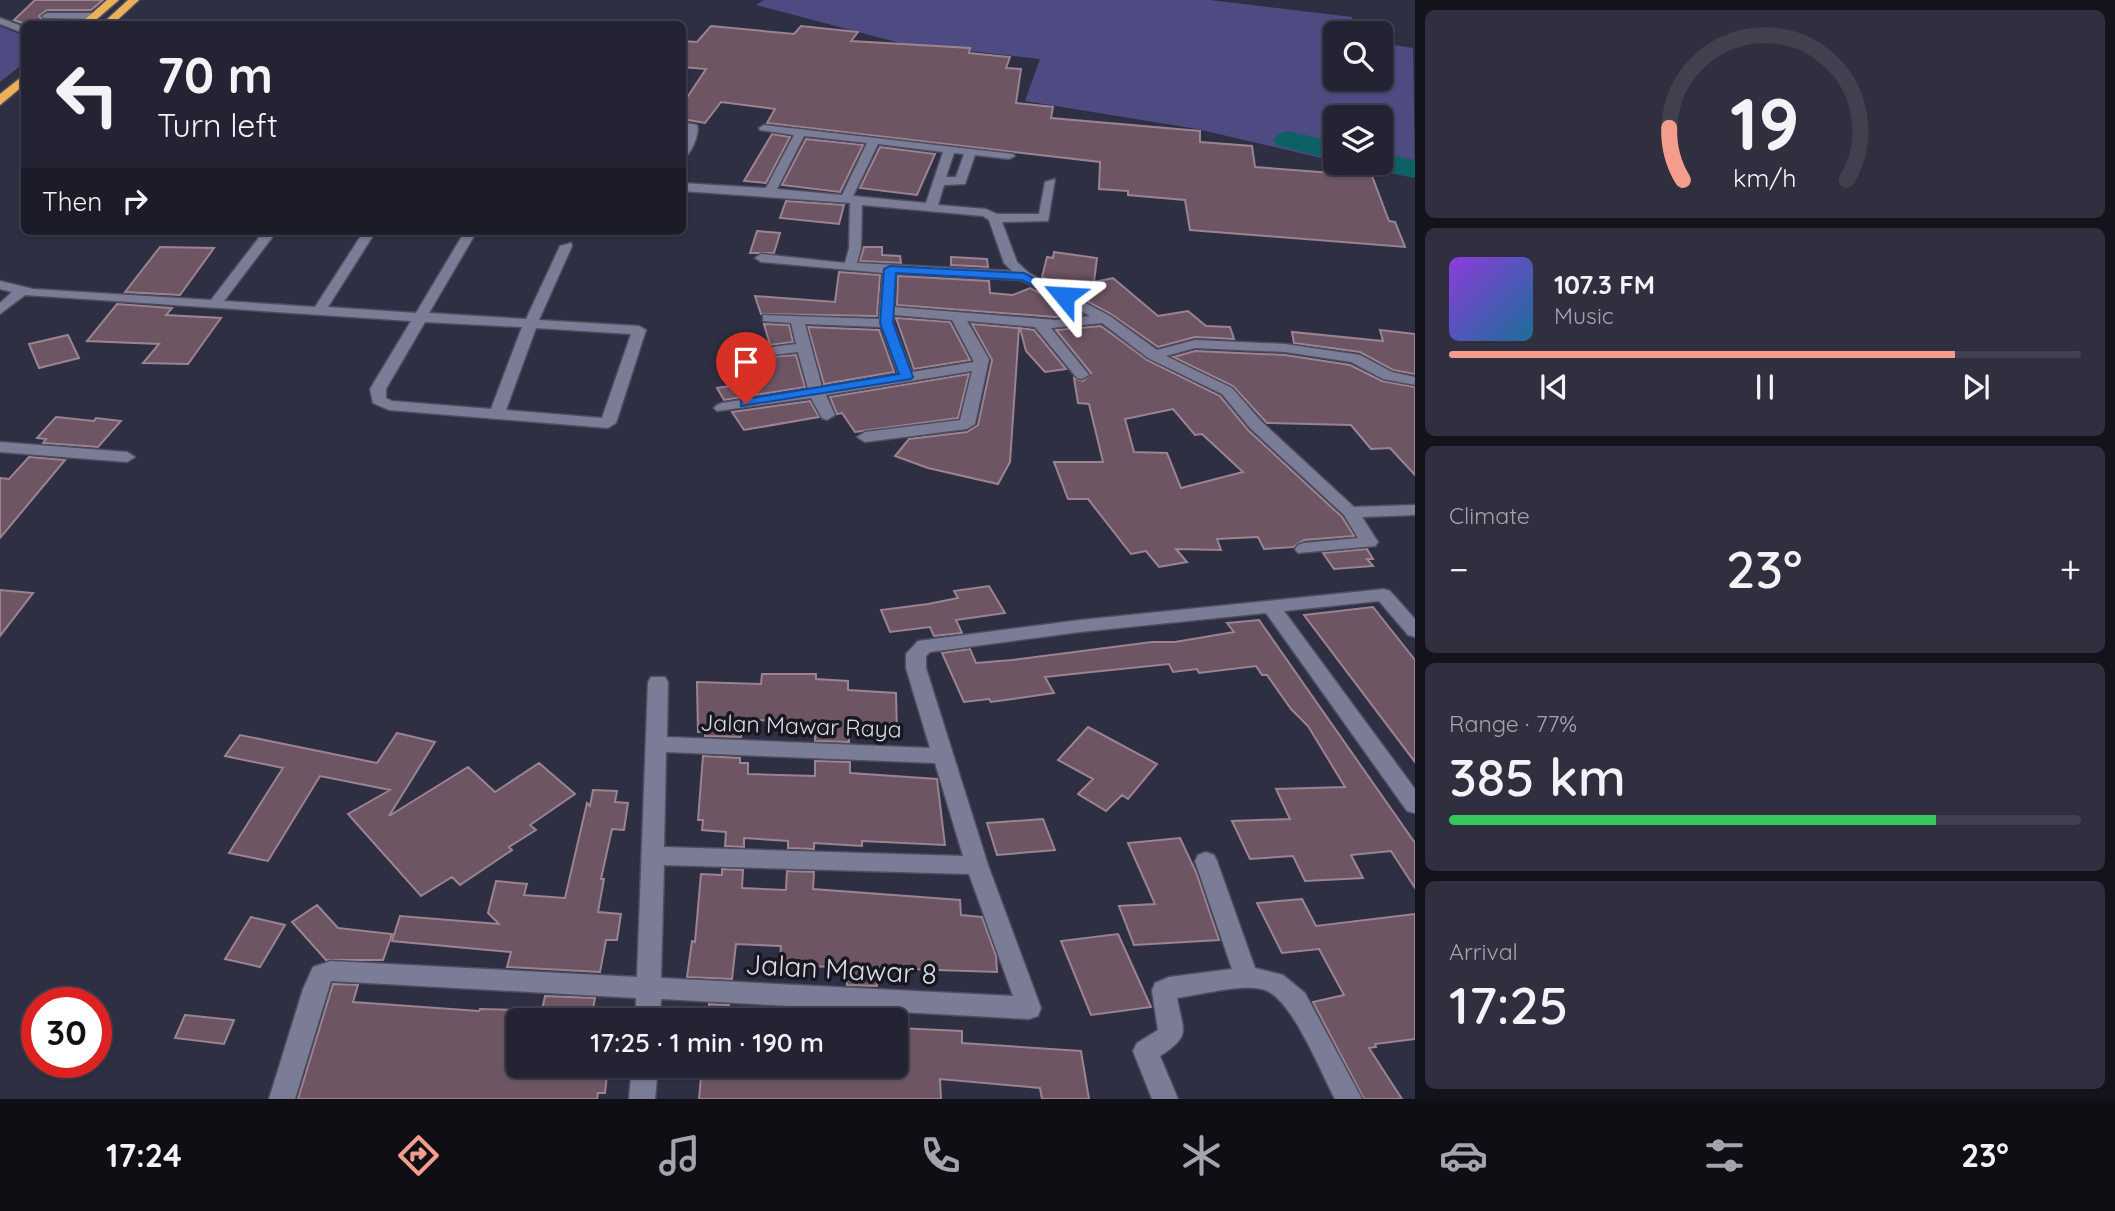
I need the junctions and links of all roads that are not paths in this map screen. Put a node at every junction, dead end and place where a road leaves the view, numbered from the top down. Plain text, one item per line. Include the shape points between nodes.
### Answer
1 (114, 0) edge
2 (134, 0) edge
3 (47, 16) dead end
4 (94, 16) junction
5 (0, 21) edge
6 (88, 21) edge
7 (110, 21) edge
8 (21, 29) edge
9 (21, 82) edge
10 (21, 98) edge
11 (0, 101) edge
12 (0, 116) edge
13 (686, 126) edge
14 (764, 128) dead end
15 (800, 132) junction
16 (874, 141) junction
17 (686, 147) edge
18 (950, 149) junction
19 (970, 152) junction
20 (1009, 156) dead end
21 (940, 180) junction
22 (1051, 183) dead end
23 (686, 187) edge
24 (770, 192) junction
25 (851, 199) junction
26 (931, 206) junction
27 (994, 218) junction
28 (268, 235) edge
29 (367, 235) edge
30 (469, 235) edge
31 (566, 246) dead end
32 (761, 258) dead end
33 (850, 267) junction
34 (890, 269) junction
35 (1024, 276) junction
36 (0, 285) edge
37 (20, 292) junction
38 (215, 304) junction
39 (0, 310) edge
40 (319, 311) junction
41 (957, 316) junction
42 (418, 317) junction
43 (886, 317) junction
44 (768, 318) dead end
45 (1105, 319) junction
46 (797, 320) junction
47 (1039, 322) junction
48 (531, 323) junction
49 (806, 347) junction
50 (756, 353) dead end
51 (1153, 355) junction
52 (981, 365) junction
53 (1082, 375) dead end
54 (907, 377) junction
55 (1415, 381) edge
56 (817, 391) junction
57 (722, 408) dead end
58 (496, 415) junction
59 (827, 415) dead end
60 (864, 437) dead end
61 (0, 447) edge
62 (127, 457) dead end
63 (1415, 510) edge
64 (1350, 512) junction
65 (1304, 549) dead end
66 (1270, 606) junction
67 (1415, 631) edge
68 (658, 682) dead end
69 (657, 744) junction
70 (943, 756) junction
71 (1415, 805) edge
72 (653, 856) junction
73 (1206, 861) dead end
74 (977, 865) junction
75 (1247, 978) junction
76 (650, 990) junction
77 (649, 1008) edge
78 (644, 1078) edge
79 (282, 1099) edge
80 (642, 1099) edge
81 (1165, 1099) edge
82 (1349, 1099) edge

1 - 4 highway
2 - 7 highway
3 - 4 street
4 - 6 highway
5 - 8 street
9 - 11 highway
10 - 12 highway
13 - 17 street via 693,130
14 - 15 street
15 - 16 street
15 - 24 street
16 - 18 street
16 - 25 street
18 - 19 street
18 - 21 street
19 - 20 street
19 - 21 street via 961,181
21 - 26 street
22 - 27 street via 1044,218
23 - 24 street
24 - 25 street
25 - 26 street
25 - 33 street via 856,248
26 - 27 street via 973,210
27 - 35 street via 1011,263
28 - 38 street
29 - 40 street
30 - 42 street
31 - 48 street
32 - 33 street
33 - 34 street
34 - 35 street
34 - 43 street
35 - 45 street
36 - 37 street
37 - 38 street
37 - 39 street
38 - 40 street
40 - 42 street
41 - 43 street
41 - 47 street
41 - 52 street via 981,354
42 - 48 street
42 - 58 street via 378,389 378,400 389,405
43 - 46 street
43 - 54 street
44 - 46 street
45 - 47 street
45 - 51 street
46 - 49 street
47 - 53 street
48 - 58 street
48 - 58 street via 639,330 613,416 608,423 600,423
49 - 50 street
49 - 56 street
51 - 55 street via 1195,344 1285,348 1355,358 1388,376
51 - 64 street via 1227,391 1256,425
52 - 54 street
52 - 60 street via 967,424
54 - 56 street
56 - 57 street
56 - 59 street
61 - 62 street
63 - 64 street
64 - 65 street via 1369,542
66 - 67 street via 1384,595
66 - 70 street via 925,646 915,661
66 - 71 street
68 - 69 street
69 - 70 street, Jalan Mawar Raya
69 - 72 street
70 - 74 street
72 - 74 street
72 - 76 street
73 - 75 street
74 - 76 street, Jalan Mawar 8 via 1028,1008
75 - 81 street via 1164,991 1170,1039 1146,1051
75 - 82 street via 1277,982 1287,989
76 - 77 street
76 - 79 street, Jalan Mawar 8 via 331,971 322,974 314,989
78 - 80 street

